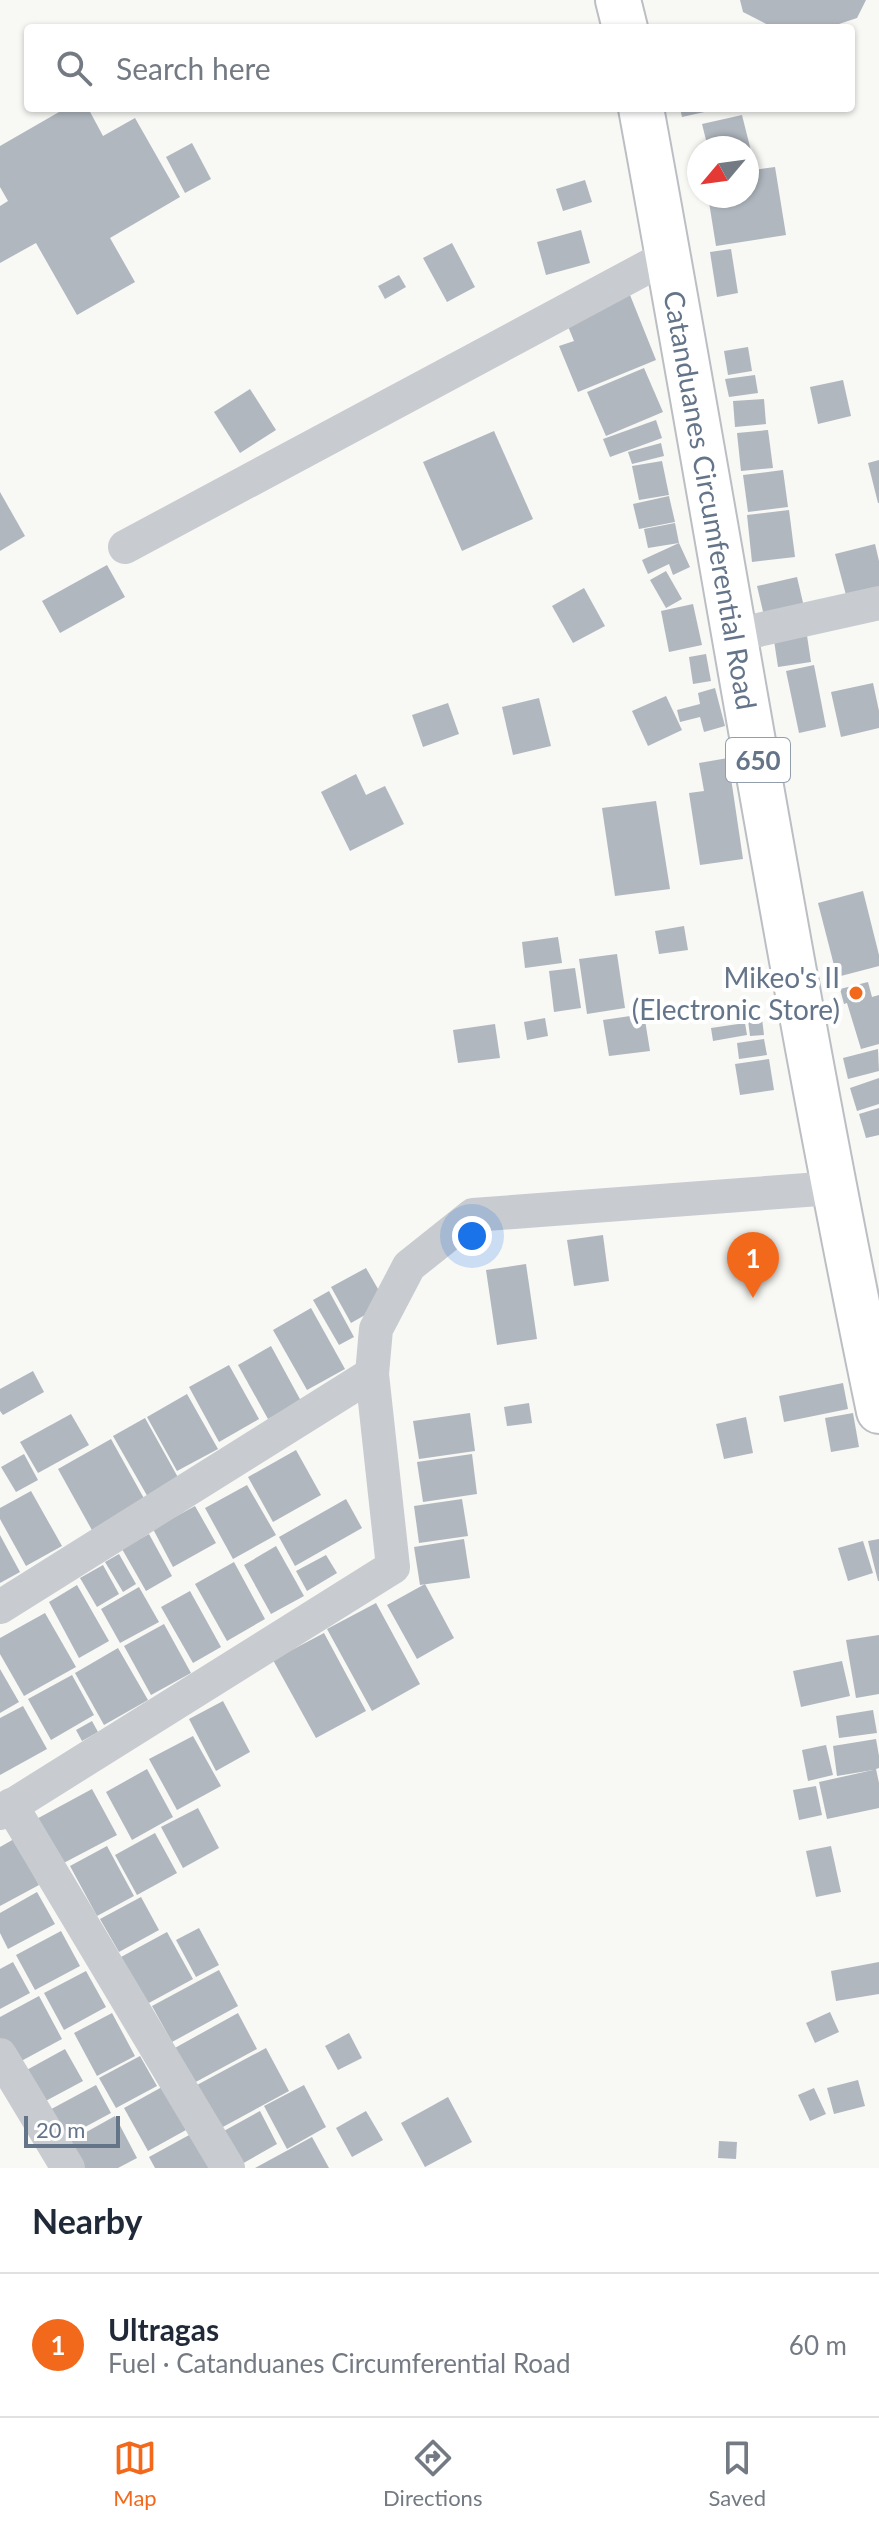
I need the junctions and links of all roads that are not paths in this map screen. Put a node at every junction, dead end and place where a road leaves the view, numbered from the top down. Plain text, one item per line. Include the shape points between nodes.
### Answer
1 (618, 0) edge
2 (624, 24) edge
3 (642, 112) edge
4 (668, 256) junction
5 (125, 547) dead end
6 (879, 603) edge
7 (736, 635) junction
8 (833, 1188) junction
9 (372, 1374) junction
10 (879, 1411) edge
11 (0, 1607) edge
12 (6, 1809) edge
13 (4, 2071) edge
14 (68, 2168) edge
15 (228, 2168) edge

1 - 2 main road
3 - 4 main road, Catanduanes Circumferential Road / 650
4 - 5 street
4 - 7 main road, Catanduanes Circumferential Road / 650
6 - 7 street
7 - 8 main road, Catanduanes Circumferential Road / 650
8 - 9 street via 473,1215 409,1266 376,1329
8 - 10 main road, Catanduanes Circumferential Road / 650
9 - 11 street
9 - 12 street via 393,1567
12 - 15 street
13 - 14 street

